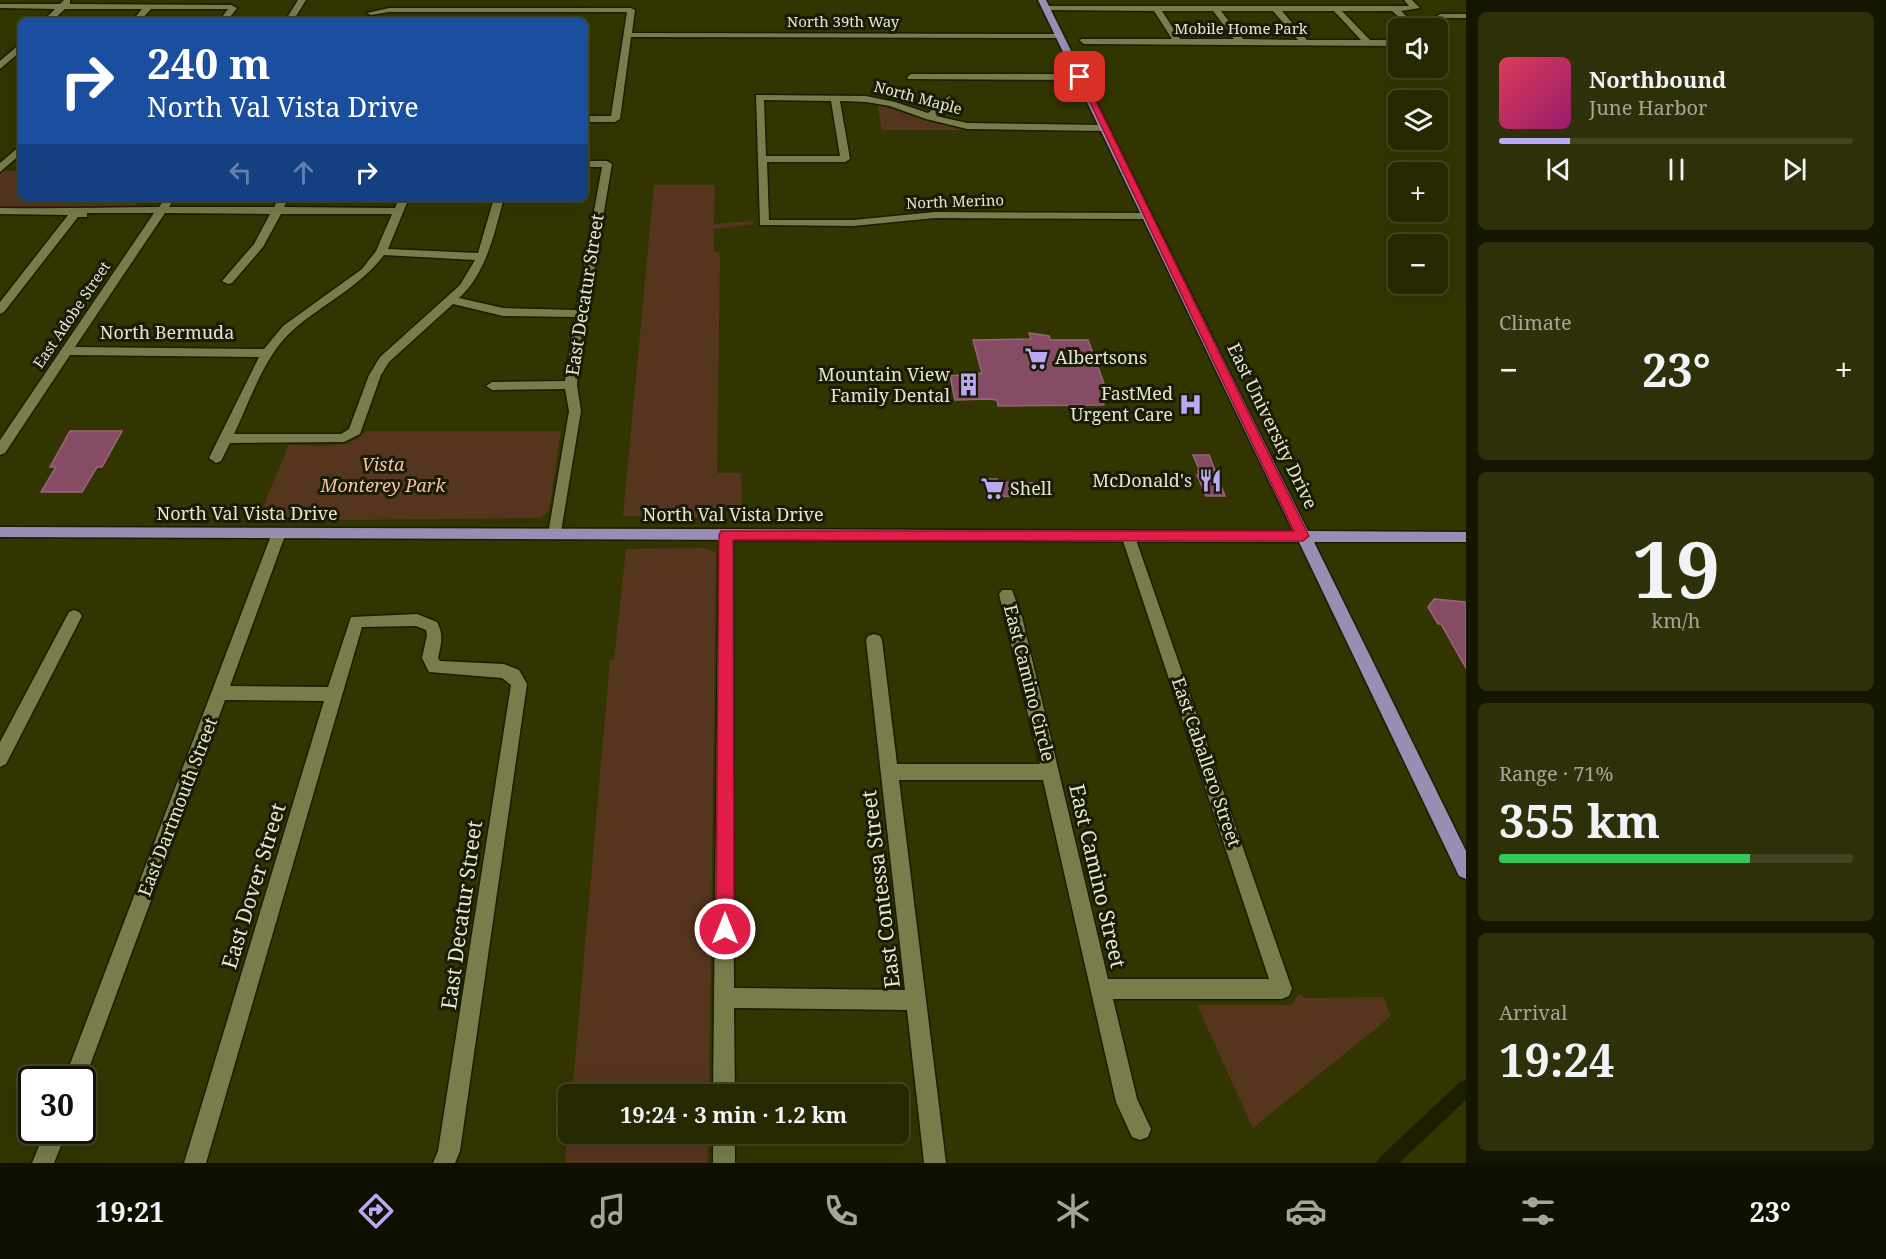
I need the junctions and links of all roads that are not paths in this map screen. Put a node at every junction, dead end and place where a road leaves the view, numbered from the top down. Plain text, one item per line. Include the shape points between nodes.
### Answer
1 (303, 0) edge
2 (442, 0) edge
3 (1408, 0) edge
4 (66, 3) edge
5 (1044, 4) edge
6 (150, 5) junction
7 (0, 6) edge
8 (1156, 8) junction
9 (1215, 8) junction
10 (1275, 8) junction
11 (1335, 8) junction
12 (1394, 9) junction
13 (406, 10) junction
14 (438, 10) junction
15 (480, 10) junction
16 (552, 10) junction
17 (371, 13) dead end
18 (1442, 16) dead end
19 (1466, 16) edge
20 (50, 18) edge
21 (139, 18) edge
22 (225, 18) edge
23 (291, 18) edge
24 (402, 18) edge
25 (477, 18) edge
26 (549, 18) edge
27 (1404, 18) edge
28 (627, 35) junction
29 (1059, 36) junction
30 (1084, 41) dead end
31 (1178, 42) junction
32 (1367, 42) junction
33 (1241, 43) junction
34 (1305, 43) junction
35 (1388, 43) edge
36 (18, 49) edge
37 (0, 66) edge
38 (911, 77) dead end
39 (1080, 77) junction
40 (835, 98) junction
41 (950, 99) dead end
42 (929, 117) junction
43 (588, 119) edge
44 (1104, 128) junction
45 (18, 151) edge
46 (762, 159) junction
47 (588, 164) edge
48 (18, 167) edge
49 (2, 168) edge
50 (168, 201) edge
51 (283, 201) edge
52 (403, 201) edge
53 (498, 201) edge
54 (399, 211) junction
55 (0, 212) edge
56 (76, 212) junction
57 (160, 212) junction
58 (278, 212) junction
59 (1147, 216) junction
60 (381, 252) junction
61 (482, 257) junction
62 (228, 281) dead end
63 (452, 300) junction
64 (0, 310) edge
65 (581, 314) junction
66 (68, 351) junction
67 (267, 353) junction
68 (571, 385) junction
69 (492, 386) dead end
70 (225, 439) junction
71 (0, 450) edge
72 (216, 458) dead end
73 (0, 532) edge
74 (279, 533) junction
75 (555, 534) junction
76 (726, 535) junction
77 (1128, 535) junction
78 (1303, 536) junction
79 (1466, 537) edge
80 (1007, 594) dead end
81 (74, 616) dead end
82 (874, 640) dead end
83 (513, 675) joint
84 (221, 693) junction
85 (334, 694) junction
86 (0, 759) edge
87 (890, 772) junction
88 (1050, 772) junction
89 (1466, 870) edge
90 (1101, 989) junction
91 (725, 998) junction
92 (916, 1000) junction
93 (80, 1066) edge
94 (724, 1084) edge
95 (1140, 1129) dead end
96 (51, 1144) edge
97 (724, 1144) edge
98 (44, 1163) edge
99 (195, 1163) edge
100 (444, 1163) edge
101 (724, 1163) edge
102 (935, 1163) edge

1 - 23 street
2 - 14 street
3 - 12 street, Mobile Home Park via 1416,8
4 - 6 street
4 - 7 street
4 - 20 street
5 - 8 street, Mobile Home Park
5 - 29 main road, East University Drive
6 - 21 street
6 - 22 street via 233,8
8 - 9 street, Mobile Home Park
8 - 31 street
9 - 10 street, Mobile Home Park
9 - 33 street
10 - 11 street, Mobile Home Park
10 - 34 street
11 - 12 street, Mobile Home Park
11 - 32 street
12 - 27 street
13 - 14 street
13 - 17 street
13 - 24 street
14 - 15 street
15 - 16 street
15 - 25 street
16 - 26 street
16 - 28 street via 631,10
18 - 19 street
28 - 29 street, North 39th Way
28 - 43 street via 615,119
29 - 39 main road, East University Drive
30 - 31 street, Mobile Home Park
31 - 33 street, Mobile Home Park
32 - 34 street, Mobile Home Park
32 - 35 street, Mobile Home Park
33 - 34 street, Mobile Home Park
36 - 37 street
38 - 39 street
39 - 44 main road, East University Drive
40 - 42 street, North Maple via 884,102
40 - 46 street, North Maple via 759,97
40 - 46 street via 845,159
41 - 42 street
42 - 44 street, North Maple via 986,128
44 - 59 main road, East University Drive
45 - 49 street
46 - 59 street, North Merino via 764,223 853,223 935,215
47 - 65 street, East Decatur Street via 607,164
48 - 49 street
50 - 57 street, East Adobe Street
51 - 58 street
52 - 54 street
53 - 61 street
54 - 58 street
54 - 60 street
55 - 56 street
56 - 57 street
56 - 64 street
57 - 58 street
57 - 66 street, East Adobe Street
58 - 62 street via 259,245
59 - 78 main road, East University Drive
60 - 61 street
60 - 67 street via 366,271 287,329
61 - 63 street
63 - 65 street via 503,312
63 - 70 street via 384,360 356,431 344,438
65 - 68 street, East Decatur Street
66 - 67 street, North Bermuda
66 - 71 street, East Adobe Street
67 - 70 street
68 - 69 street
68 - 75 street, East Decatur Street via 574,411
70 - 72 street
73 - 74 main road, North Val Vista Drive
74 - 75 main road, North Val Vista Drive
74 - 84 street, East Dartmouth Street
75 - 76 main road, North Val Vista Drive
76 - 77 main road, North Val Vista Drive
76 - 91 street
77 - 78 main road, North Val Vista Drive
77 - 90 street, East Caballero Street via 1282,989
78 - 79 main road, North Val Vista Drive
78 - 89 main road, East University Drive
80 - 88 street, East Camino Circle
81 - 86 street
82 - 87 street, East Contessa Street
83 - 85 street, East Dover Street via 494,669 435,667 430,658 435,634 432,626 417,620 356,621
83 - 100 street, East Decatur Street via 519,684 449,1151
84 - 85 street
84 - 93 street, East Dartmouth Street
85 - 99 street, East Dover Street
87 - 88 street
87 - 92 street, East Contessa Street
88 - 90 street, East Camino Street
90 - 95 street via 1127,1102
91 - 92 street
91 - 94 street
92 - 102 street, East Contessa Street
96 - 98 street
97 - 101 street

